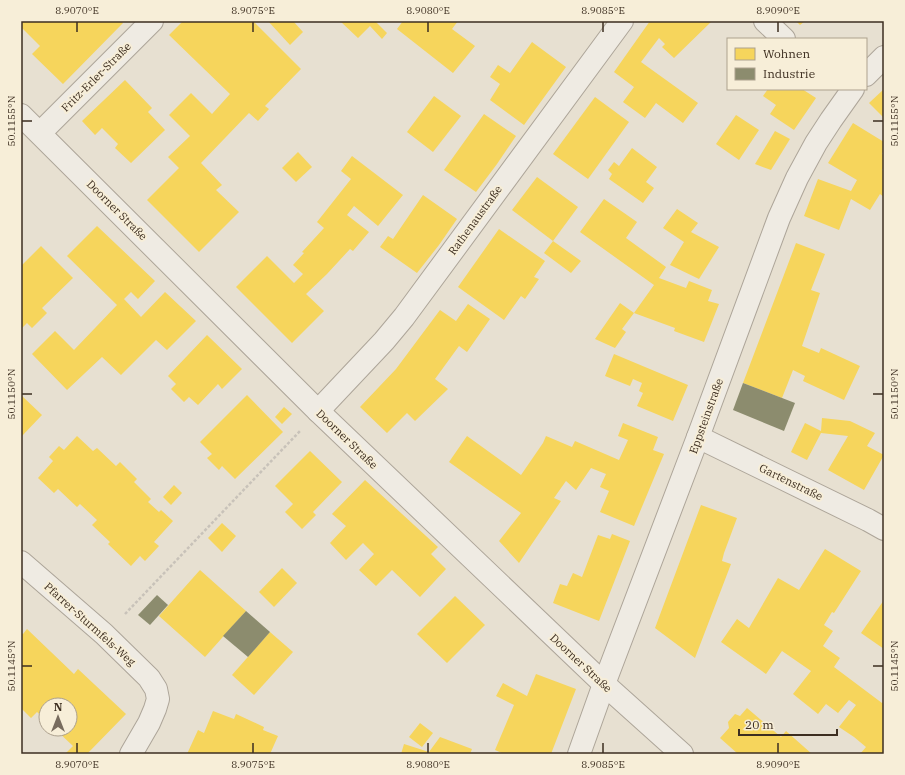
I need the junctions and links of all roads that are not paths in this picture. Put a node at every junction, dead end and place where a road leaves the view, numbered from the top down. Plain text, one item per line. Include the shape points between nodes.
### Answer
1 (152, 21) edge
2 (622, 21) edge
3 (765, 21) edge
4 (783, 38) edge
5 (884, 57) edge
6 (867, 74) edge
7 (846, 92) edge
8 (21, 115) edge
9 (40, 133) junction
10 (318, 411) junction
11 (698, 437) junction
12 (884, 529) edge
13 (21, 562) edge
14 (604, 684) junction
15 (131, 754) edge
16 (579, 754) edge
17 (682, 754) edge

1 - 9 street, Fritz-Erler-Straße
2 - 10 street, Rathenaustraße via 404,317
3 - 4 street
5 - 6 street
7 - 11 street, Eppsteinstraße via 797,178 782,211
8 - 9 street, Doorner Straße
9 - 10 street, Doorner Straße
10 - 14 street, Doorner Straße
11 - 12 street, Gartenstraße
11 - 14 street, Eppsteinstraße
13 - 15 street, Pfarrer-Sturmfels-Weg via 104,634 149,678 156,689 158,699 155,709
14 - 16 street, Eppsteinstraße
14 - 17 street, Doorner Straße

